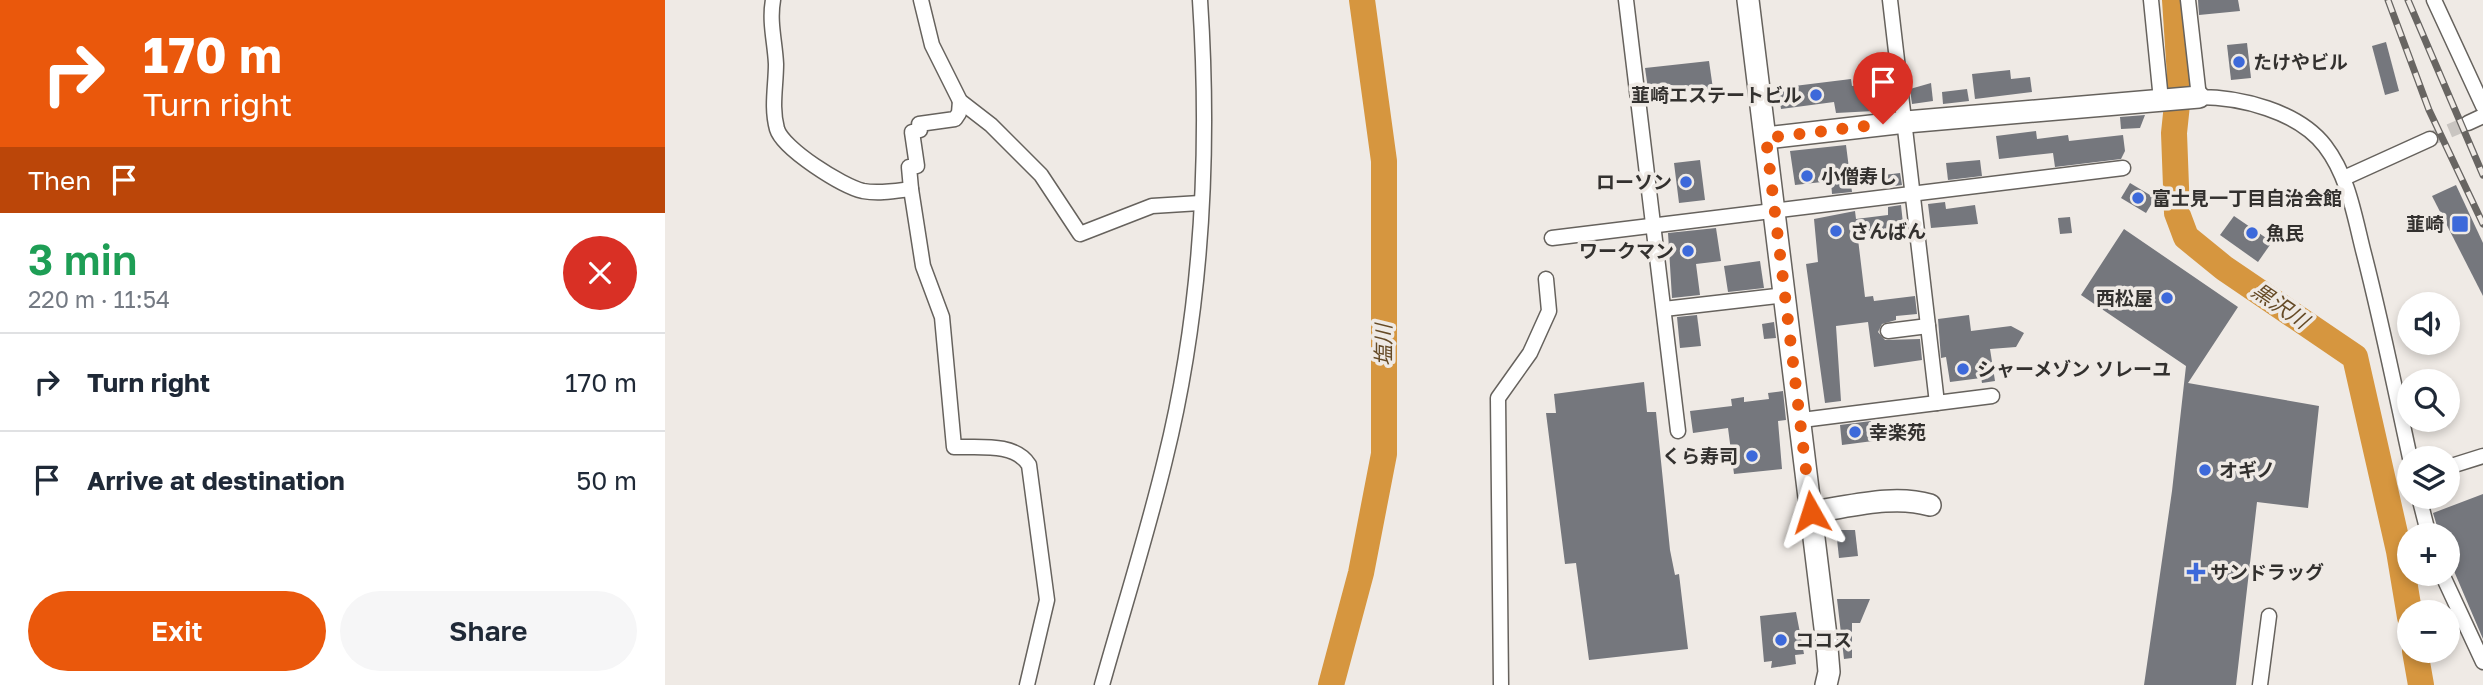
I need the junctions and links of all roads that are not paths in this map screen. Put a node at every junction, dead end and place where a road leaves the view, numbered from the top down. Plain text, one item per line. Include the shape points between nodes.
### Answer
1 (773, 0) edge
2 (921, 0) edge
3 (1200, 0) edge
4 (1626, 0) edge
5 (1748, 0) edge
6 (1890, 0) edge
7 (2151, 0) edge
8 (2188, 0) edge
9 (2434, 0) edge
10 (2199, 97) junction
11 (2161, 100) junction
12 (960, 101) junction
13 (2483, 106) edge
14 (2483, 117) edge
15 (1906, 122) junction
16 (2468, 123) tunnel mouth
17 (1766, 138) junction
18 (2430, 139) tunnel mouth
19 (2123, 168) dead end
20 (2344, 178) junction
21 (911, 189) junction
22 (1913, 194) junction
23 (1200, 203) junction
24 (1775, 211) junction
25 (1653, 226) junction
26 (1552, 238) dead end
27 (1546, 279) dead end
28 (1785, 295) junction
29 (1664, 309) junction
30 (1928, 326) junction
31 (1888, 331) dead end
32 (1992, 396) dead end
33 (1937, 403) junction
34 (1801, 420) junction
35 (1678, 431) dead end
36 (2407, 446) edge
37 (2483, 456) edge
38 (2460, 463) edge
39 (1930, 505) dead end
40 (1811, 512) junction
41 (2448, 586) edge
42 (2269, 616) dead end
43 (2483, 662) edge
44 (1027, 685) edge
45 (1102, 685) edge
46 (1501, 685) edge
47 (1826, 685) edge
48 (2260, 685) edge

1 - 21 street via 773,93 781,138 790,149 859,190
2 - 12 street via 932,45
3 - 23 street via 1205,138
4 - 25 street
5 - 17 street
6 - 15 street
7 - 11 street
8 - 10 street
9 - 13 street
10 - 11 street
10 - 20 street via 2259,104 2293,122 2324,145
11 - 15 street
12 - 21 street via 955,119 919,124 920,130 912,132 917,166 909,167
12 - 23 street via 1041,175 1080,234 1152,206
14 - 16 street
15 - 17 street
15 - 22 street
17 - 24 street
18 - 20 street
19 - 22 street
20 - 36 street
21 - 44 street via 923,266 942,317 954,447 1006,449 1029,465 1047,600
22 - 24 street
22 - 30 street
23 - 45 street via 1191,325 1165,459
24 - 25 street
24 - 28 street
25 - 26 street
25 - 29 street
27 - 46 street via 1549,311 1530,353 1498,398
28 - 29 street
28 - 34 street
29 - 35 street
30 - 31 street
30 - 33 street
32 - 33 street
33 - 34 street
34 - 40 street
37 - 38 street
39 - 40 street via 1903,500
40 - 47 street via 1826,636
41 - 43 street
42 - 48 street

